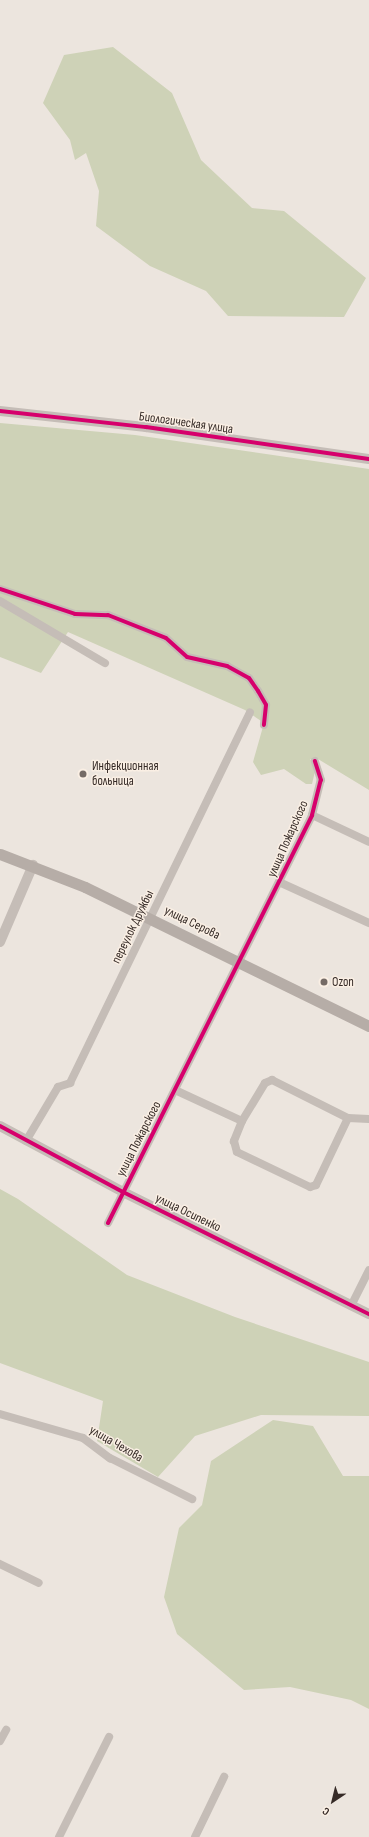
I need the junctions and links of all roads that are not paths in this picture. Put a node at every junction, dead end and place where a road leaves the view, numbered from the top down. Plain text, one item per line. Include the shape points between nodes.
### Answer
1 (0, 411) edge
2 (369, 459) edge
3 (0, 589) edge
4 (0, 601) edge
5 (105, 663) dead end
6 (250, 712) dead end
7 (264, 725) dead end
8 (315, 761) dead end
9 (312, 815) junction
10 (369, 842) edge
11 (0, 854) edge
12 (33, 865) junction
13 (280, 882) junction
14 (151, 918) junction
15 (369, 923) edge
16 (0, 942) edge
17 (240, 963) junction
18 (369, 1026) edge
19 (175, 1090) junction
20 (348, 1118) junction
21 (369, 1119) edge
22 (242, 1121) junction
23 (0, 1126) edge
24 (26, 1141) junction
25 (123, 1192) junction
26 (108, 1223) dead end
27 (369, 1270) edge
28 (351, 1306) junction
29 (369, 1314) edge
30 (0, 1414) edge
31 (192, 1499) dead end
32 (0, 1564) edge
33 (39, 1582) dead end
34 (6, 1730) dead end
35 (109, 1737) dead end
36 (0, 1741) edge
37 (224, 1778) dead end
38 (59, 1837) edge
39 (195, 1837) edge

1 - 2 street, Биологическая улица via 146,427
3 - 7 street via 75,614 108,615 166,638 188,657 227,666 249,678 258,691 266,705
4 - 5 street
6 - 14 street, переулок Дружбы
8 - 9 street, улица Пожарского via 321,780
9 - 10 street
9 - 13 street, улица Пожарского
11 - 12 main road, улица Серова
12 - 14 main road, улица Серова
12 - 16 street
13 - 15 street
13 - 17 street, улица Пожарского
14 - 17 main road, улица Серова
14 - 24 street, переулок Дружбы via 70,1083 58,1087
17 - 18 main road, улица Серова
17 - 19 street, улица Пожарского
19 - 22 street
19 - 25 street, улица Пожарского
20 - 21 street
20 - 22 street via 272,1080 265,1083
20 - 22 street via 316,1185 310,1187 237,1152 234,1141
23 - 24 street, улица Осипенко
24 - 25 street, улица Осипенко
25 - 26 street, улица Пожарского
25 - 28 street, улица Осипенко
27 - 28 street
28 - 29 street, улица Осипенко
30 - 31 street, улица Чехова via 83,1438 110,1458
32 - 33 street
34 - 36 street
35 - 38 street
37 - 39 street

